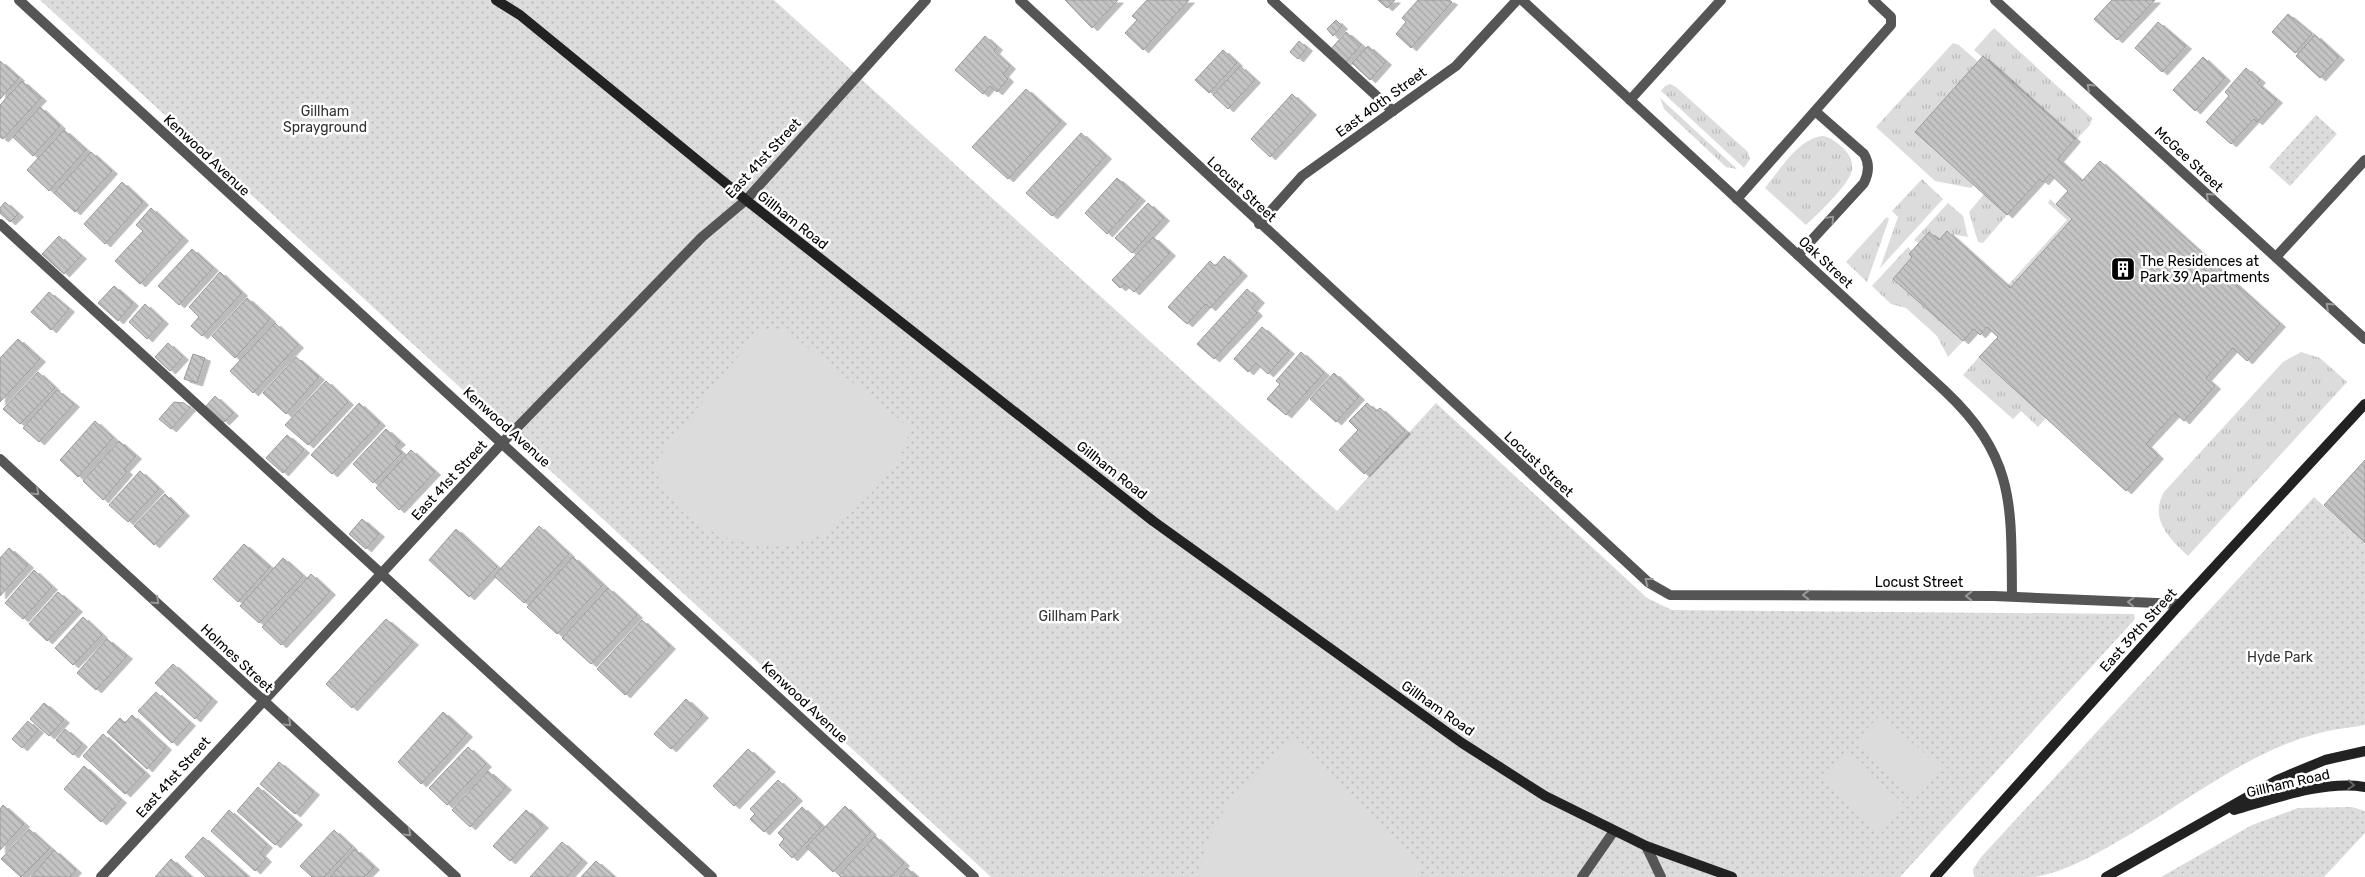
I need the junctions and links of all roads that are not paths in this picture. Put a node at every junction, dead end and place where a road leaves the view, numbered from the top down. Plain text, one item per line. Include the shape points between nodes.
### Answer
1 (19, 0) edge
2 (496, 0) edge
3 (507, 0) edge
4 (926, 0) edge
5 (1020, 0) edge
6 (1272, 0) edge
7 (1517, 0) edge
8 (1522, 0) edge
9 (1720, 0) edge
10 (1873, 0) edge
11 (1995, 0) edge
12 (520, 15) junction
13 (1630, 100) junction
14 (1392, 111) junction
15 (1815, 111) junction
16 (2365, 160) edge
17 (1738, 199) junction
18 (746, 200) junction
19 (0, 224) edge
20 (1259, 224) junction
21 (1798, 254) junction
22 (2276, 257) junction
23 (2365, 339) edge
24 (2365, 404) edge
25 (503, 442) junction
26 (0, 459) edge
27 (382, 574) junction
28 (2012, 597) junction
29 (2180, 604) junction
30 (263, 700) junction
31 (2365, 751) edge
32 (2365, 787) edge
33 (2218, 814) junction
34 (1614, 830) junction
35 (1646, 846) junction
36 (101, 877) edge
37 (456, 877) edge
38 (712, 877) edge
39 (974, 877) edge
40 (1582, 877) edge
41 (1661, 877) edge
42 (1732, 877) edge
43 (1935, 877) edge
44 (2106, 877) edge

1 - 25 street, Kenwood Avenue
2 - 12 main road, Gillham Road
3 - 12 main road, Gillham Road
4 - 18 street, East 41st Street
5 - 20 street, Locust Street
6 - 14 street
7 - 14 street, East 40th Street via 1456,66
8 - 13 street, Oak Street
9 - 13 street
10 - 15 street via 1891,17 1891,25
22 -> 11 street, McGee Street
12 - 18 main road, Gillham Road
13 - 17 street, Oak Street
14 - 20 street, East 40th Street via 1302,176
15 - 17 street
21 -> 15 street via 1864,183 1868,172 1864,154
16 - 22 street
17 - 21 street, Oak Street
18 - 25 street, East 41st Street via 702,237
18 - 34 main road, Gillham Road via 1153,521 1462,743 1545,796
19 - 27 street
28 -> 20 street, Locust Street via 1670,595 1649,583
21 - 28 street, Oak Street via 1962,408 1986,440 2002,475 2008,498 2012,524
23 -> 22 street, McGee Street
24 - 29 main road, East 39th Street
25 - 27 street, East 41st Street
25 - 39 street, Kenwood Avenue
26 -> 30 street, Holmes Street
27 - 30 street, East 41st Street
27 - 38 street
29 -> 28 street, Locust Street
29 - 43 main road, East 39th Street
30 - 36 street, East 41st Street
30 -> 37 street, Holmes Street
31 - 33 main road, Gillham Road via 2325,760 2276,780
33 -> 32 main road, Gillham Road via 2288,795 2347,784
33 - 44 main road, Gillham Road
34 - 35 main road, Gillham Road
34 - 40 street
35 - 41 street
35 - 42 main road, Gillham Road

